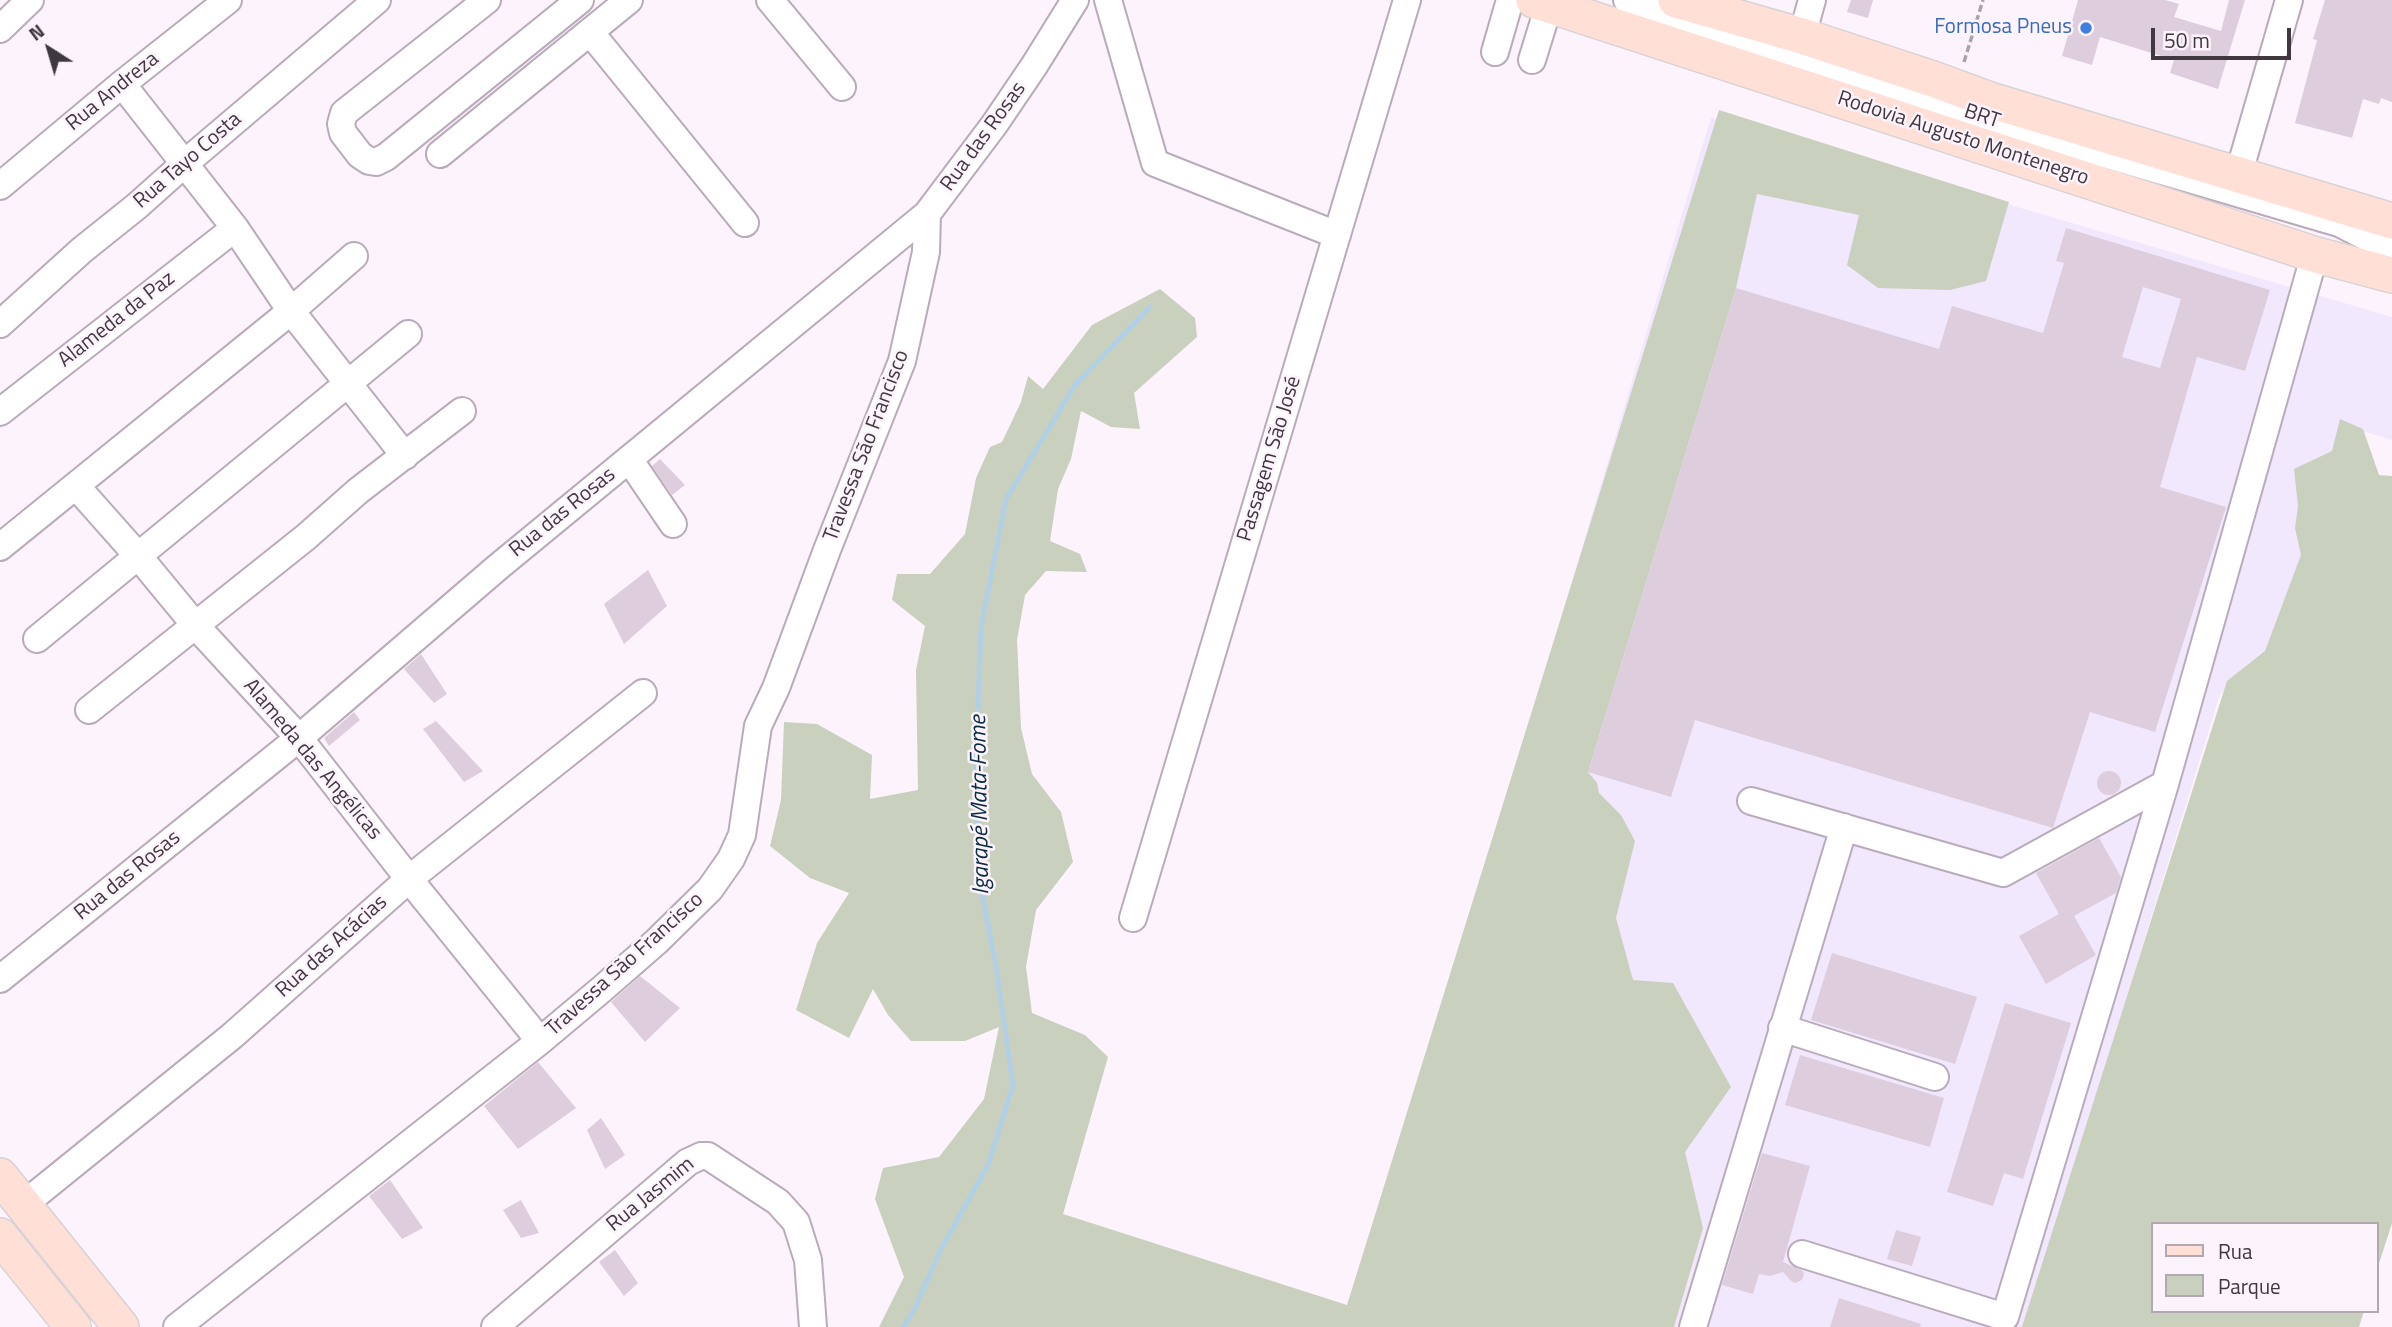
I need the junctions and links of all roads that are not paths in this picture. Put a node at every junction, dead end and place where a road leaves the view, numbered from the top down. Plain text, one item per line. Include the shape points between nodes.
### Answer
1 (30, 0) edge
2 (228, 0) edge
3 (377, 0) edge
4 (487, 0) edge
5 (580, 0) edge
6 (629, 0) edge
7 (770, 0) edge
8 (1074, 0) edge
9 (1108, 0) edge
10 (1407, 0) edge
11 (1510, 0) edge
12 (1627, 0) edge
13 (1676, 0) edge
14 (1812, 0) edge
15 (2289, 0) edge
16 (1541, 2) edge
17 (352, 8) edge
18 (4, 16) edge
19 (590, 32) junction
20 (1802, 36) junction
21 (1495, 52) dead end
22 (1532, 60) dead end
23 (122, 84) junction
24 (842, 87) dead end
25 (440, 154) dead end
26 (184, 163) junction
27 (2238, 176) junction
28 (0, 186) edge
29 (927, 214) junction
30 (2392, 221) edge
31 (745, 223) dead end
32 (2339, 223) junction
33 (235, 228) junction
34 (2392, 228) edge
35 (1336, 235) junction
36 (2392, 250) edge
37 (2313, 254) junction
38 (354, 256) dead end
39 (2392, 275) edge
40 (291, 311) junction
41 (0, 324) edge
42 (408, 334) dead end
43 (349, 382) junction
44 (462, 411) dead end
45 (0, 412) edge
46 (405, 456) junction
47 (629, 459) junction
48 (76, 486) junction
49 (673, 524) dead end
50 (0, 547) edge
51 (139, 557) junction
52 (196, 626) junction
53 (37, 639) dead end
54 (643, 693) dead end
55 (89, 710) dead end
56 (299, 738) junction
57 (2165, 784) junction
58 (1751, 801) dead end
59 (1844, 827) junction
60 (409, 879) junction
61 (1133, 918) dead end
62 (0, 979) edge
63 (1782, 1028) junction
64 (540, 1041) junction
65 (1935, 1077) dead end
66 (0, 1177) edge
67 (23, 1205) junction
68 (0, 1236) edge
69 (1802, 1254) dead end
70 (2004, 1322) edge
71 (73, 1327) edge
72 (121, 1327) edge
73 (177, 1327) edge
74 (495, 1327) edge
75 (813, 1327) edge
76 (1693, 1327) edge

1 - 18 street
2 - 23 street, Rua Andreza
3 - 17 street, Rua Tayo Costa
4 - 5 street via 344,113 343,133 360,155 376,162 386,157
6 - 19 street
7 - 24 street
8 - 29 street, Rua das Rosas via 994,125
9 - 35 street via 1155,163
10 - 35 street, Passagem São José
11 - 21 street
12 - 32 street, BRT via 2003,124
13 - 20 main road
14 - 20 street
15 - 27 street
16 - 22 street
16 - 37 main road, Rodovia Augusto Montenegro
17 - 26 street, Rua Tayo Costa
19 - 25 street
19 - 31 street
20 - 27 main road
23 - 26 street
23 - 28 street, Rua Andreza
26 - 33 street
26 - 41 street, Rua Tayo Costa
27 - 30 main road
29 - 47 street, Rua das Rosas
29 - 64 street, Travessa São Francisco via 926,252 902,361 758,726 742,835 731,859 710,888 656,942
32 - 34 street, BRT
32 - 36 street, BRT
33 - 40 street
33 - 45 street, Alameda da Paz
35 - 61 street, Passagem São José
37 - 39 main road, Rodovia Augusto Montenegro
37 - 57 street
38 - 40 street
40 - 43 street
40 - 48 street
42 - 43 street
43 - 46 street
43 - 51 street
44 - 46 street
46 - 52 street
47 - 49 street
47 - 56 street, Rua das Rosas
48 - 50 street
48 - 51 street, Alameda das Angélicas
51 - 52 street, Alameda das Angélicas
51 - 53 street
52 - 55 street
52 - 56 street, Alameda das Angélicas
54 - 60 street, Rua das Acácias
56 - 60 street, Alameda das Angélicas
56 - 62 street, Rua das Rosas
57 - 59 street via 2003,873
57 - 70 street
58 - 59 street
59 - 63 street
60 - 64 street, Alameda das Angélicas
60 - 67 street, Rua das Acácias via 232,1036
63 - 65 street
63 - 76 street
64 - 73 street, Travessa São Francisco
66 - 67 main road
67 - 72 main road
68 - 71 main road
69 - 70 street
74 - 75 street, Rua Jasmim via 688,1162 701,1156 708,1156 778,1202 796,1222 808,1260

